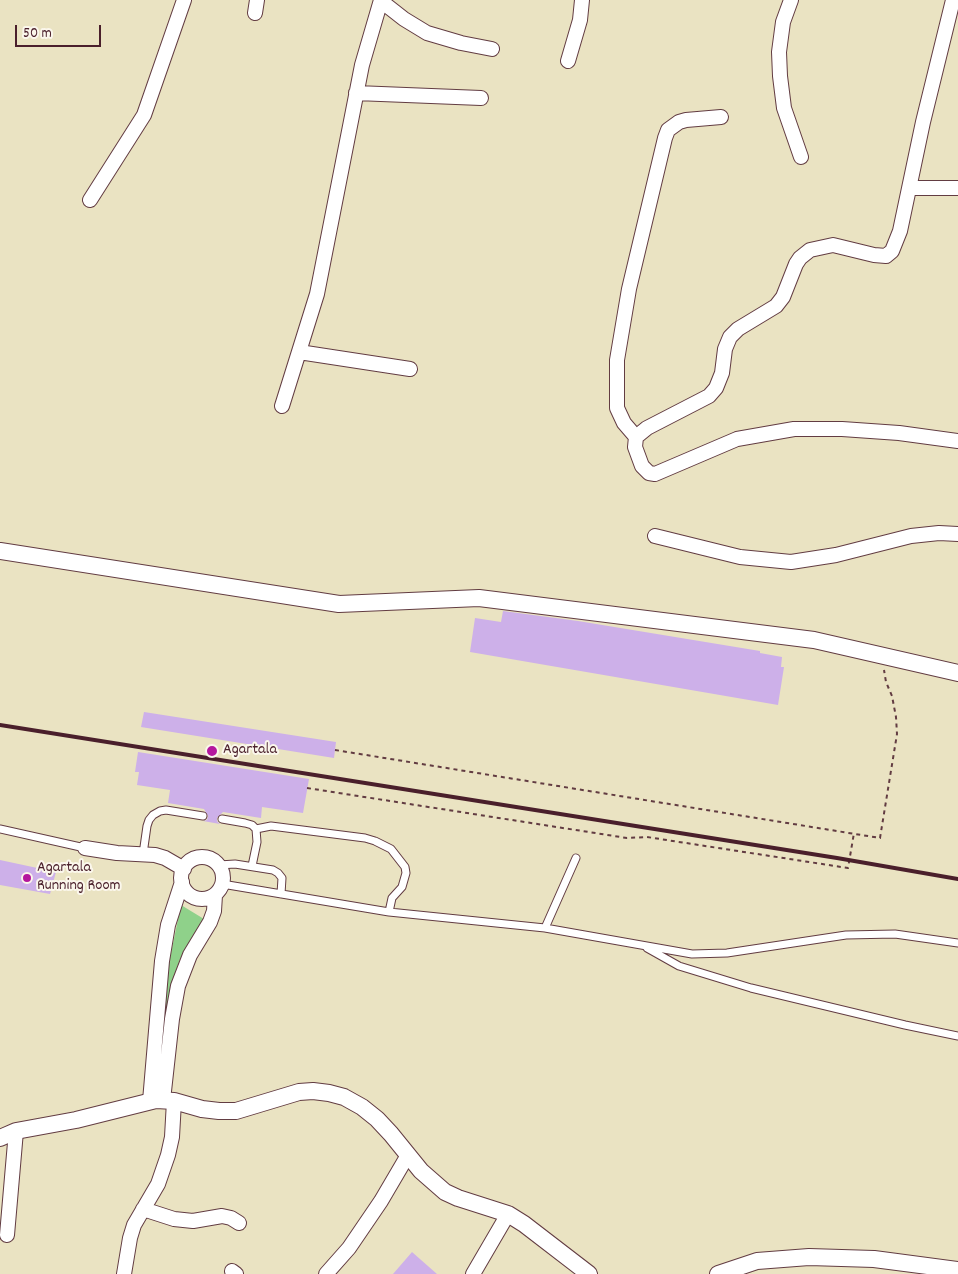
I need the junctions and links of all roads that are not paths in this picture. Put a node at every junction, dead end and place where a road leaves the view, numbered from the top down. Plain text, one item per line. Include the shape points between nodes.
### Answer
1 (184, 0) edge
2 (381, 0) edge
3 (582, 0) edge
4 (791, 0) edge
5 (953, 0) edge
6 (492, 49) dead end
7 (568, 61) dead end
8 (356, 93) junction
9 (481, 98) dead end
10 (721, 117) dead end
11 (801, 157) dead end
12 (909, 188) junction
13 (958, 188) edge
14 (90, 200) dead end
15 (299, 352) junction
16 (410, 369) dead end
17 (282, 406) dead end
18 (636, 437) junction
19 (958, 441) edge
20 (958, 534) edge
21 (654, 536) dead end
22 (0, 551) edge
23 (958, 673) edge
24 (203, 816) dead end
25 (222, 819) dead end
26 (0, 829) edge
27 (256, 829) junction
28 (85, 848) joint
29 (143, 854) junction
30 (576, 858) dead end
31 (218, 865) junction
32 (252, 866) junction
33 (183, 876) junction
34 (219, 889) junction
35 (281, 894) junction
36 (389, 912) junction
37 (545, 928) junction
38 (958, 943) edge
39 (643, 946) junction
40 (958, 1036) edge
41 (162, 1101) junction
42 (8, 1130) edge
43 (0, 1138) edge
44 (408, 1155) junction
45 (143, 1209) junction
46 (508, 1214) junction
47 (239, 1223) dead end
48 (7, 1235) dead end
49 (958, 1270) edge
50 (124, 1274) edge
51 (326, 1274) edge
52 (473, 1274) edge
53 (589, 1274) edge
54 (718, 1274) edge

1 - 14 street via 144,115
2 - 6 street via 427,33
2 - 8 street
3 - 7 street via 580,20
4 - 11 street via 779,52 780,76 784,108
5 - 12 street
8 - 9 street
8 - 15 street via 316,294
10 - 18 street via 679,122 668,130 665,138 629,289 617,360 616,408
12 - 13 street
12 - 18 street via 900,231 892,251 886,256 874,255 833,245 820,246 805,254 796,264 784,297 776,306 730,337 722,373 709,396
15 - 16 street
15 - 17 street
18 - 19 street via 635,447 642,466 655,474 737,438 794,428 899,433
20 - 21 street via 910,536 836,555 791,562 740,557
22 - 23 street via 339,604 479,598 814,640
24 - 29 lane via 166,810 153,815 147,826
25 - 27 lane via 252,825
26 - 28 lane
27 - 32 lane
27 - 36 lane via 271,826 365,838 391,849 406,873 402,887 392,898
28 - 29 street
29 - 33 street via 164,858
30 - 37 lane
31 - 32 lane
31 - 33 street via 207,858 194,859
31 - 34 street via 223,877
32 - 35 lane via 278,873 283,884
33 - 34 street via 185,889 195,898 209,898
33 - 41 street via 172,909 159,991
34 - 35 lane
34 - 41 street via 212,916 190,955 178,986
35 - 36 lane
36 - 37 lane
37 - 39 lane
38 - 39 lane via 895,934 846,935 726,953 692,954
39 - 40 lane via 679,966 751,988
41 - 42 street via 76,1120
41 - 44 street via 202,1109 236,1111 299,1092 329,1093 369,1113
41 - 45 street via 172,1138 158,1184
42 - 43 street
42 - 48 street
44 - 46 street via 432,1183 445,1192
44 - 51 street via 376,1209
45 - 47 street via 174,1219 193,1221 222,1216
45 - 50 street via 130,1238
46 - 52 street
46 - 53 street
49 - 54 street via 874,1259 809,1256 757,1261

